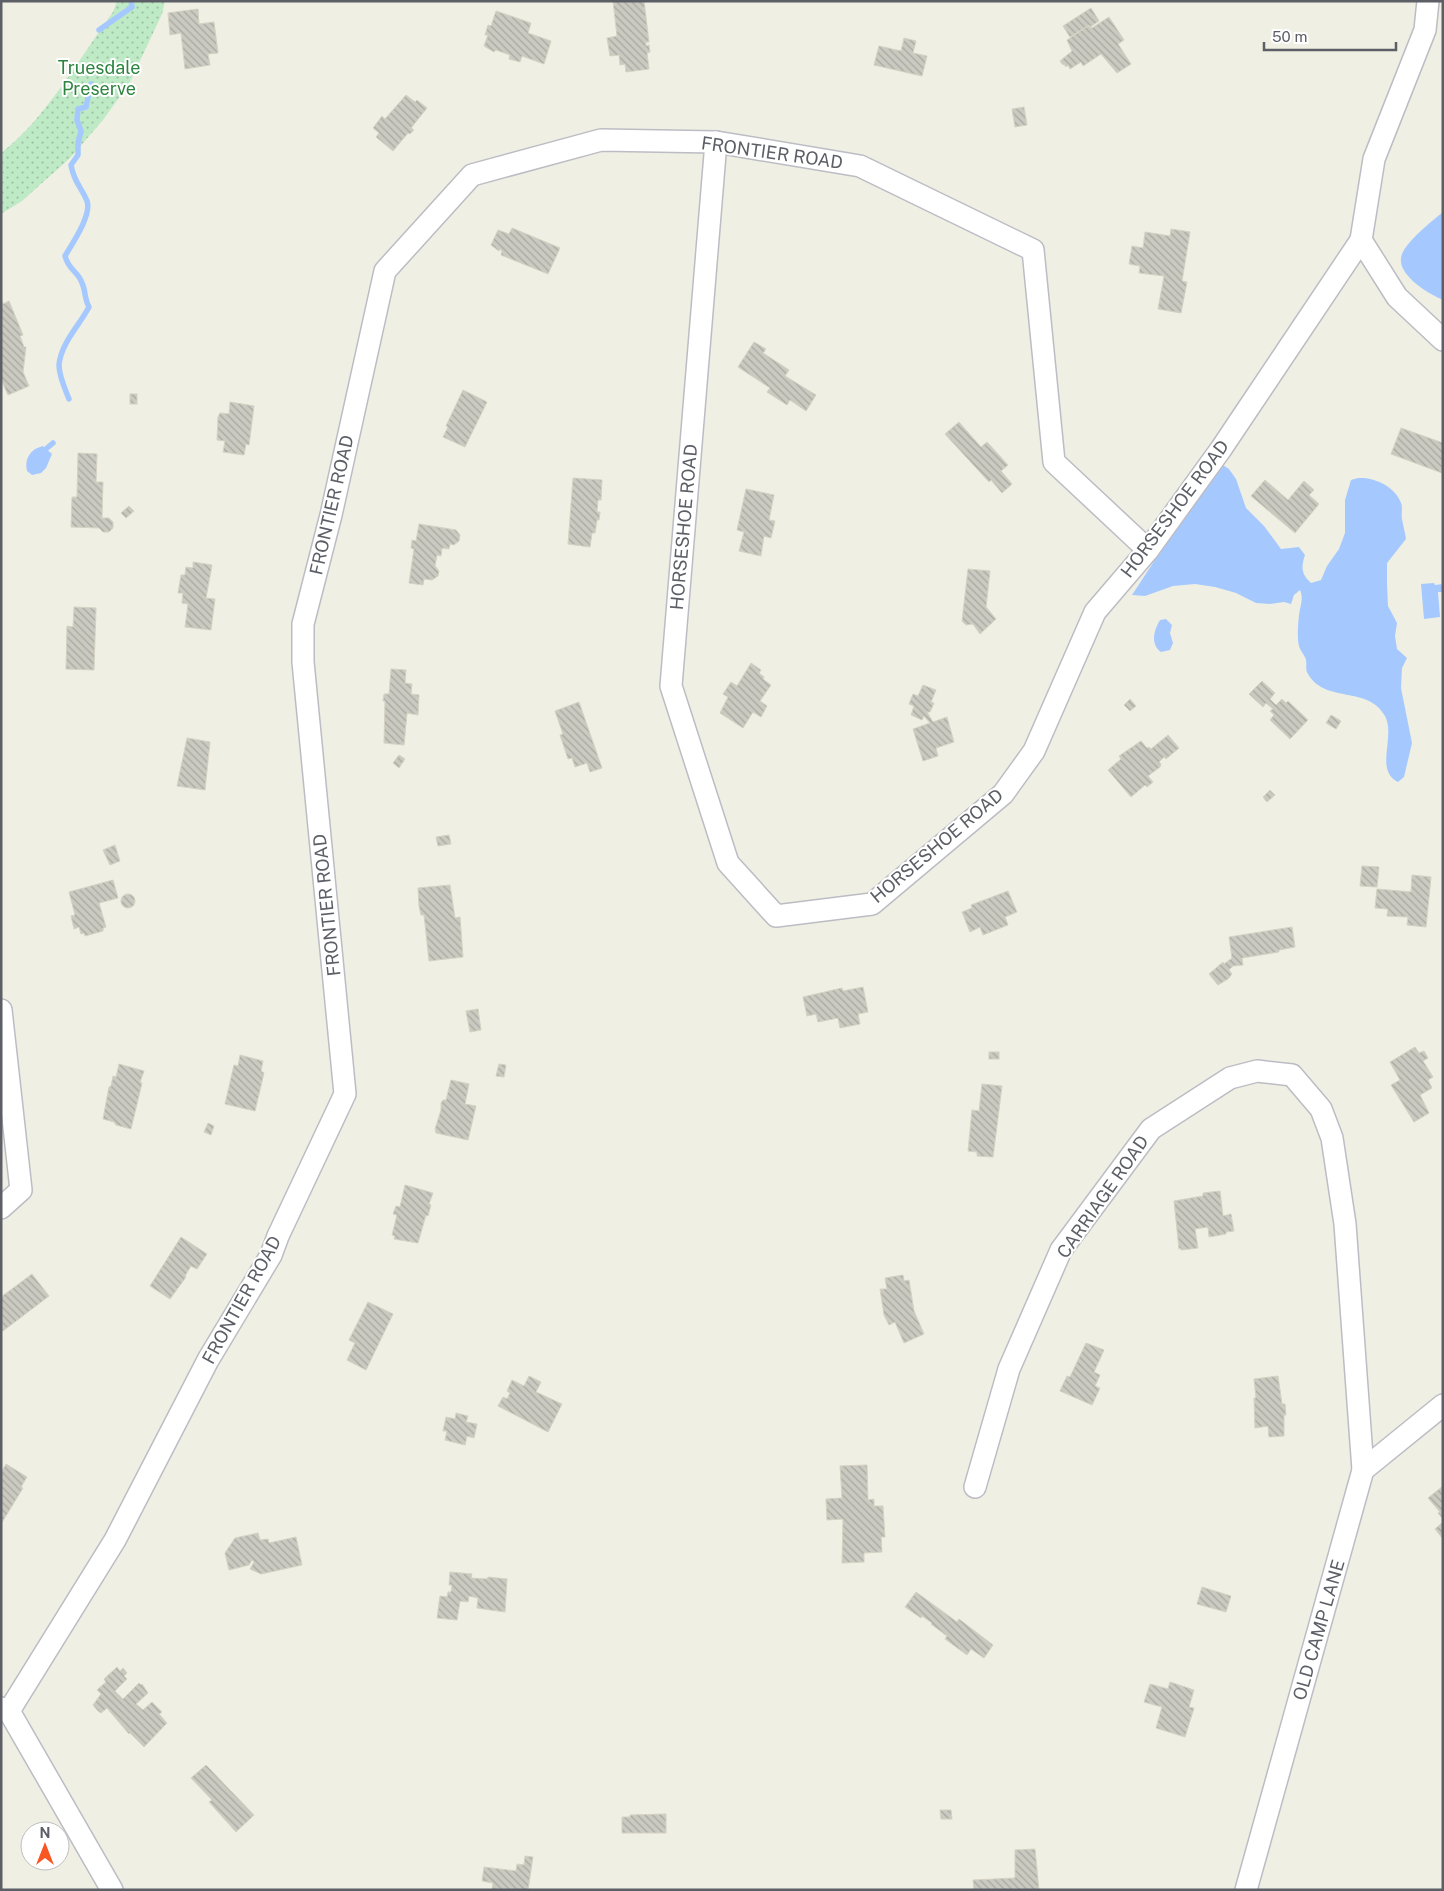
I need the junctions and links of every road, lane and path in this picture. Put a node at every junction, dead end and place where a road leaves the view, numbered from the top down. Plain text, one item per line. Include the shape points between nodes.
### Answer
1 (1428, 1) edge
2 (716, 142) junction
3 (1361, 240) junction
4 (1443, 340) edge
5 (1148, 550) junction
6 (1, 1010) edge
7 (1, 1208) edge
8 (1443, 1405) edge
9 (1363, 1470) junction
10 (975, 1487) dead end
11 (5, 1710) edge
12 (112, 1890) edge
13 (1246, 1890) edge

1 - 3 street via 1425,30 1374,159
2 - 5 street, FRONTIER ROAD via 860,166 1033,250 1054,462
2 - 5 street, HORSESHOE ROAD via 671,686 728,863 776,916 872,904 1003,794 1034,751 1095,612
2 - 11 street, FRONTIER ROAD via 601,140 472,175 385,271 331,515 303,624 303,662 345,1094 271,1255 208,1360 115,1540
3 - 4 street via 1398,297
3 - 5 street, HORSESHOE ROAD
6 - 7 street via 21,1190
8 - 9 street
9 - 10 street, CARRIAGE ROAD via 1345,1224 1332,1138 1321,1109 1292,1075 1257,1071 1230,1078 1151,1129 1062,1250 1009,1369
9 - 13 street, OLD CAMP LANE
11 - 12 street

